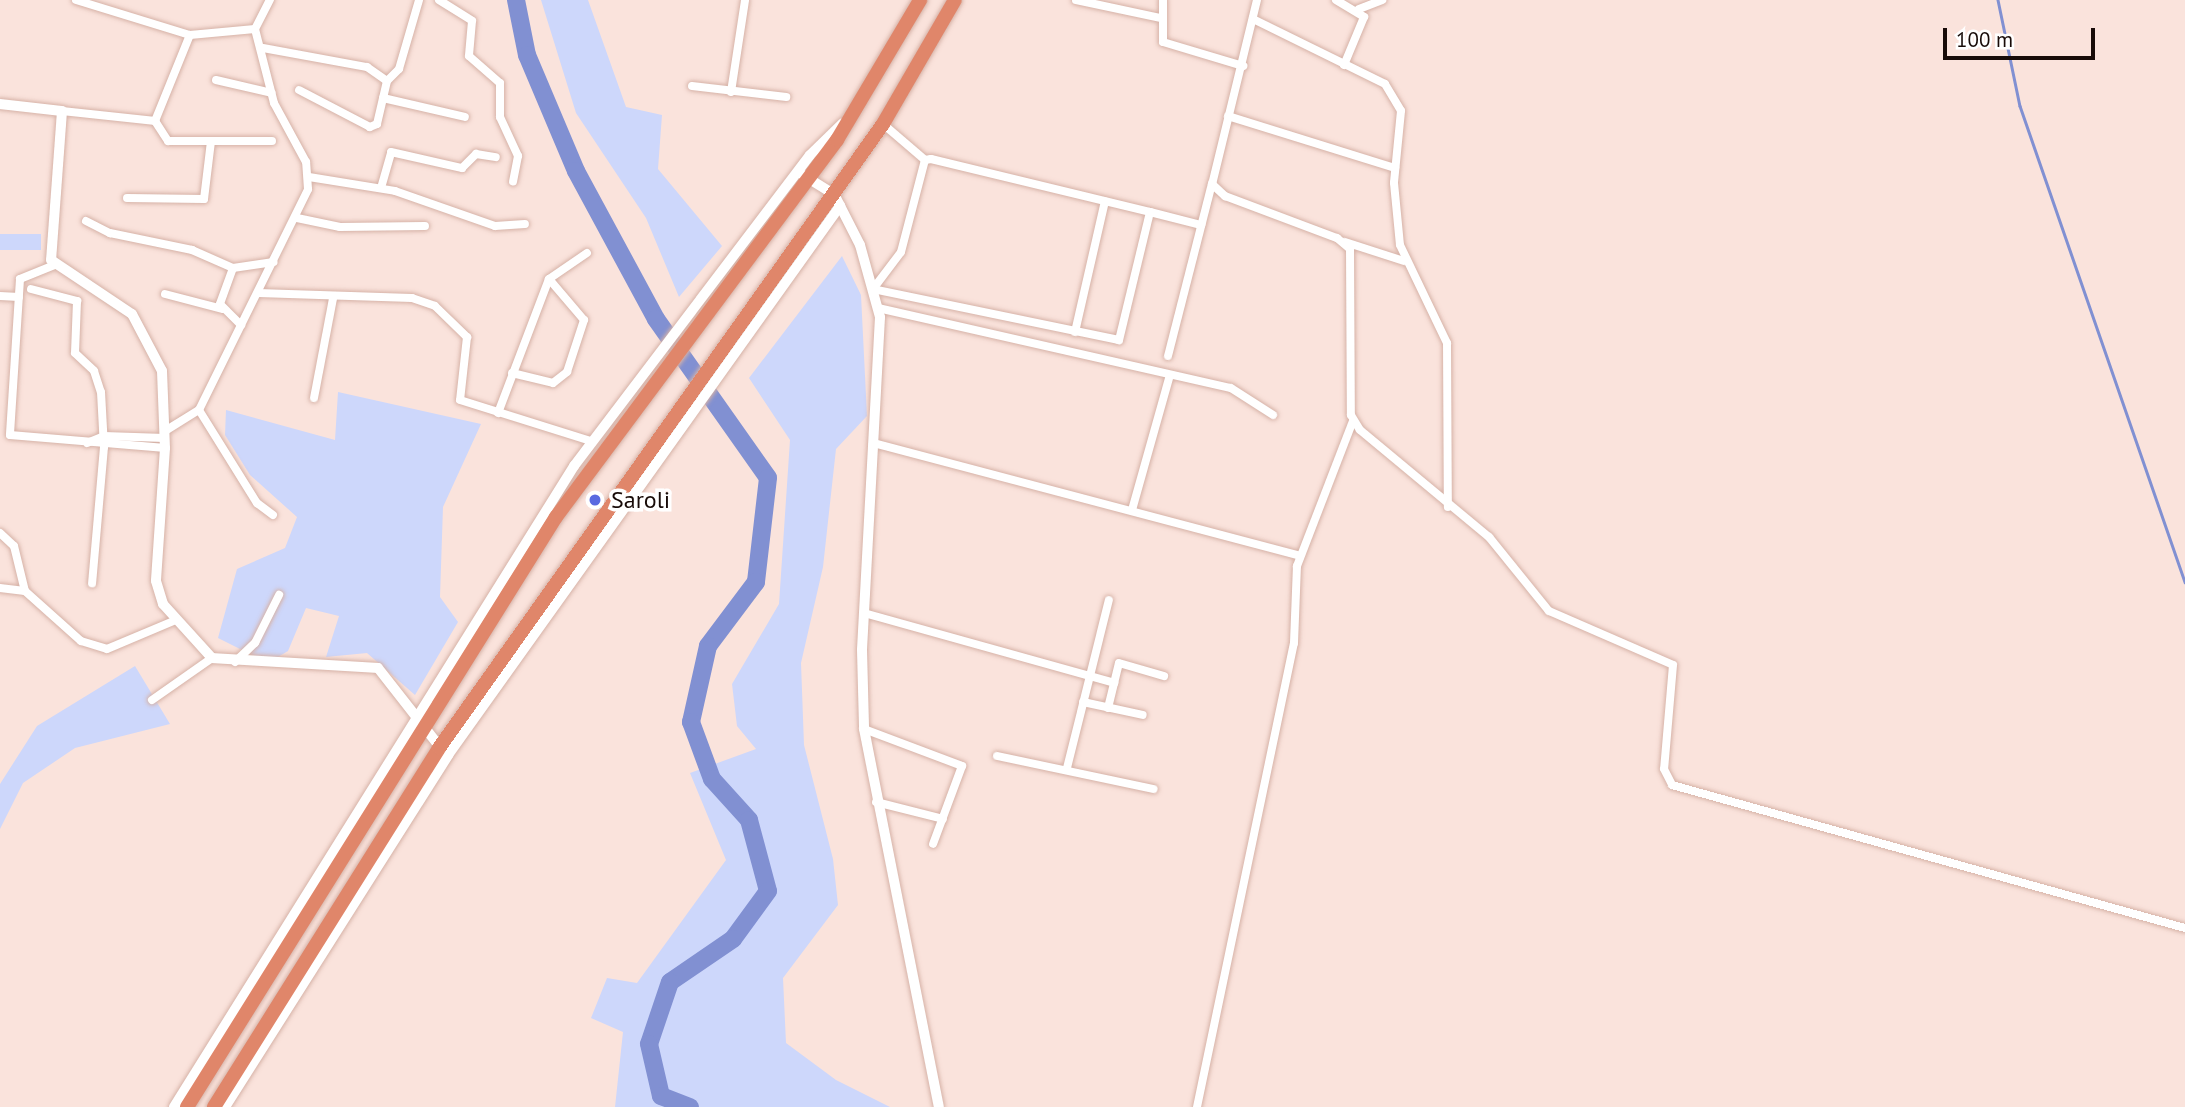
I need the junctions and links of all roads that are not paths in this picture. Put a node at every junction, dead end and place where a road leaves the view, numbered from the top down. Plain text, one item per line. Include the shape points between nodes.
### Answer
1 (76, 0) edge
2 (100, 0) edge
3 (270, 0) edge
4 (419, 0) edge
5 (439, 0) edge
6 (745, 0) edge
7 (920, 0) edge
8 (955, 0) edge
9 (1076, 0) edge
10 (1163, 0) edge
11 (1256, 0) edge
12 (1336, 0) edge
13 (1382, 0) edge
14 (1359, 9) junction
15 (98, 10) junction
16 (1161, 18) junction
17 (1253, 19) junction
18 (255, 29) junction
19 (190, 35) junction
20 (263, 48) junction
21 (1345, 65) junction
22 (1243, 66) junction
23 (216, 80) dead end
24 (387, 81) junction
25 (692, 86) dead end
26 (299, 90) dead end
27 (731, 92) junction
28 (272, 93) junction
29 (383, 97) junction
30 (786, 97) dead end
31 (0, 104) edge
32 (62, 111) junction
33 (465, 117) dead end
34 (1228, 117) junction
35 (155, 121) junction
36 (883, 124) junction
37 (211, 141) junction
38 (272, 141) dead end
39 (496, 158) dead end
40 (925, 160) junction
41 (1395, 168) junction
42 (803, 175) junction
43 (309, 177) junction
44 (513, 182) dead end
45 (1212, 184) junction
46 (380, 188) junction
47 (127, 198) dead end
48 (837, 200) junction
49 (1105, 201) junction
50 (1150, 212) junction
51 (297, 218) junction
52 (86, 221) dead end
53 (525, 224) dead end
54 (1201, 225) junction
55 (425, 226) dead end
56 (1345, 242) junction
57 (587, 253) dead end
58 (1404, 261) junction
59 (274, 262) junction
60 (57, 264) junction
61 (233, 268) junction
62 (549, 279) junction
63 (31, 289) dead end
64 (873, 289) junction
65 (258, 293) junction
66 (165, 294) dead end
67 (0, 296) edge
68 (19, 297) junction
69 (332, 298) junction
70 (222, 309) junction
71 (878, 309) junction
72 (241, 325) junction
73 (1075, 332) junction
74 (1168, 356) dead end
75 (512, 373) junction
76 (1170, 374) junction
77 (314, 398) dead end
78 (199, 410) junction
79 (493, 412) junction
80 (1273, 415) dead end
81 (1356, 425) junction
82 (4, 430) edge
83 (104, 436) junction
84 (165, 439) junction
85 (591, 441) junction
86 (87, 443) junction
87 (873, 443) junction
88 (104, 447) junction
89 (1448, 507) junction
90 (1132, 510) junction
91 (273, 514) dead end
92 (0, 533) edge
93 (1300, 556) junction
94 (92, 583) dead end
95 (0, 588) edge
96 (25, 591) junction
97 (279, 595) dead end
98 (1109, 600) dead end
99 (864, 613) junction
100 (176, 620) junction
101 (208, 655) junction
102 (233, 663) junction
103 (1089, 676) junction
104 (1164, 676) dead end
105 (1114, 683) junction
106 (152, 700) dead end
107 (1083, 702) junction
108 (1108, 708) junction
109 (1143, 715) dead end
110 (418, 723) junction
111 (864, 729) junction
112 (444, 751) junction
113 (997, 756) dead end
114 (1067, 768) junction
115 (1154, 789) dead end
116 (876, 802) junction
117 (943, 818) junction
118 (933, 844) dead end
119 (2185, 928) edge
120 (174, 1107) edge
121 (187, 1107) edge
122 (214, 1107) edge
123 (225, 1107) edge
124 (939, 1107) edge
125 (1197, 1107) edge

1 - 15 street
2 - 15 street
3 - 18 street
4 - 24 street via 399,69
5 - 44 street via 472,21 469,56 500,83 500,117 519,156
6 - 27 street
7 - 42 highway via 862,106
8 - 36 highway
9 - 16 street
10 - 16 street
11 - 17 street
12 - 14 street
13 - 14 street
14 - 21 street via 1364,17
15 - 19 street
16 - 22 street via 1159,32 1169,46
17 - 21 street
17 - 22 street
18 - 19 street
18 - 20 street
19 - 35 street
20 - 24 street via 367,67
20 - 28 street
21 - 41 street via 1385,84 1401,111
22 - 34 street
23 - 28 street
24 - 29 street
25 - 27 street
26 - 29 street via 370,127 377,124
27 - 30 street
28 - 43 street
29 - 33 street
31 - 32 street
32 - 35 street
32 - 60 street via 51,260
34 - 41 street
34 - 45 street
35 - 37 street via 168,141
36 - 40 street
36 - 48 highway
37 - 38 street
37 - 47 street via 204,199
39 - 46 street via 476,154 462,168 391,152
40 - 49 street
40 - 64 street via 901,252
41 - 58 street
42 - 48 street
42 - 85 street
42 - 110 highway via 712,311 556,517
43 - 46 street
43 - 51 street
45 - 54 street
45 - 56 street via 1225,196
46 - 53 street via 495,226
48 - 64 street
48 - 112 highway
49 - 50 street
49 - 73 street
50 - 54 street
50 - 73 street via 1119,341
51 - 55 street via 340,227
51 - 59 street
52 - 61 street via 110,233 192,250
54 - 74 street
56 - 58 street
56 - 81 street via 1354,279
57 - 62 street
58 - 89 street via 1447,343
59 - 61 street
59 - 65 street
60 - 68 street via 24,272
60 - 84 street via 111,295 144,330 162,370
61 - 70 street
62 - 75 street
62 - 75 street via 584,320 567,372 553,383
63 - 83 street via 77,301 75,353 94,371
64 - 71 street
64 - 73 street
65 - 69 street
65 - 72 street
66 - 70 street
67 - 68 street
68 - 82 street
69 - 77 street
69 - 79 street via 412,298 435,306 467,337 469,356 459,393 467,404
70 - 72 street
71 - 76 street
71 - 87 street
72 - 78 street
75 - 79 street
76 - 80 street via 1231,388
76 - 90 street
78 - 84 street
78 - 91 street via 257,503
79 - 85 street
81 - 89 street
81 - 93 street
82 - 86 street via 19,441
83 - 84 street
83 - 86 street
83 - 88 street
84 - 88 street
84 - 100 street via 156,581
85 - 110 street
86 - 88 street
87 - 90 street
87 - 99 street
88 - 94 street
89 - 119 street via 1512,560 1549,611 1673,665 1664,769 1679,789
90 - 93 street
92 - 96 street via 14,546
93 - 125 street via 1294,643
95 - 96 street
96 - 100 street via 81,641 107,649
97 - 102 street via 255,643
98 - 103 street
99 - 103 street
99 - 111 street
100 - 101 street
101 - 102 street
101 - 106 street
102 - 110 street via 368,664 384,674
103 - 105 street
103 - 107 street
104 - 105 street via 1119,663
105 - 108 street
107 - 108 street
107 - 114 street
108 - 109 street
110 - 112 street
110 - 120 street
110 - 121 highway
111 - 116 street
111 - 117 street via 962,766
112 - 122 highway
112 - 123 street
113 - 114 street
114 - 115 street
116 - 117 street
116 - 124 street
117 - 118 street

